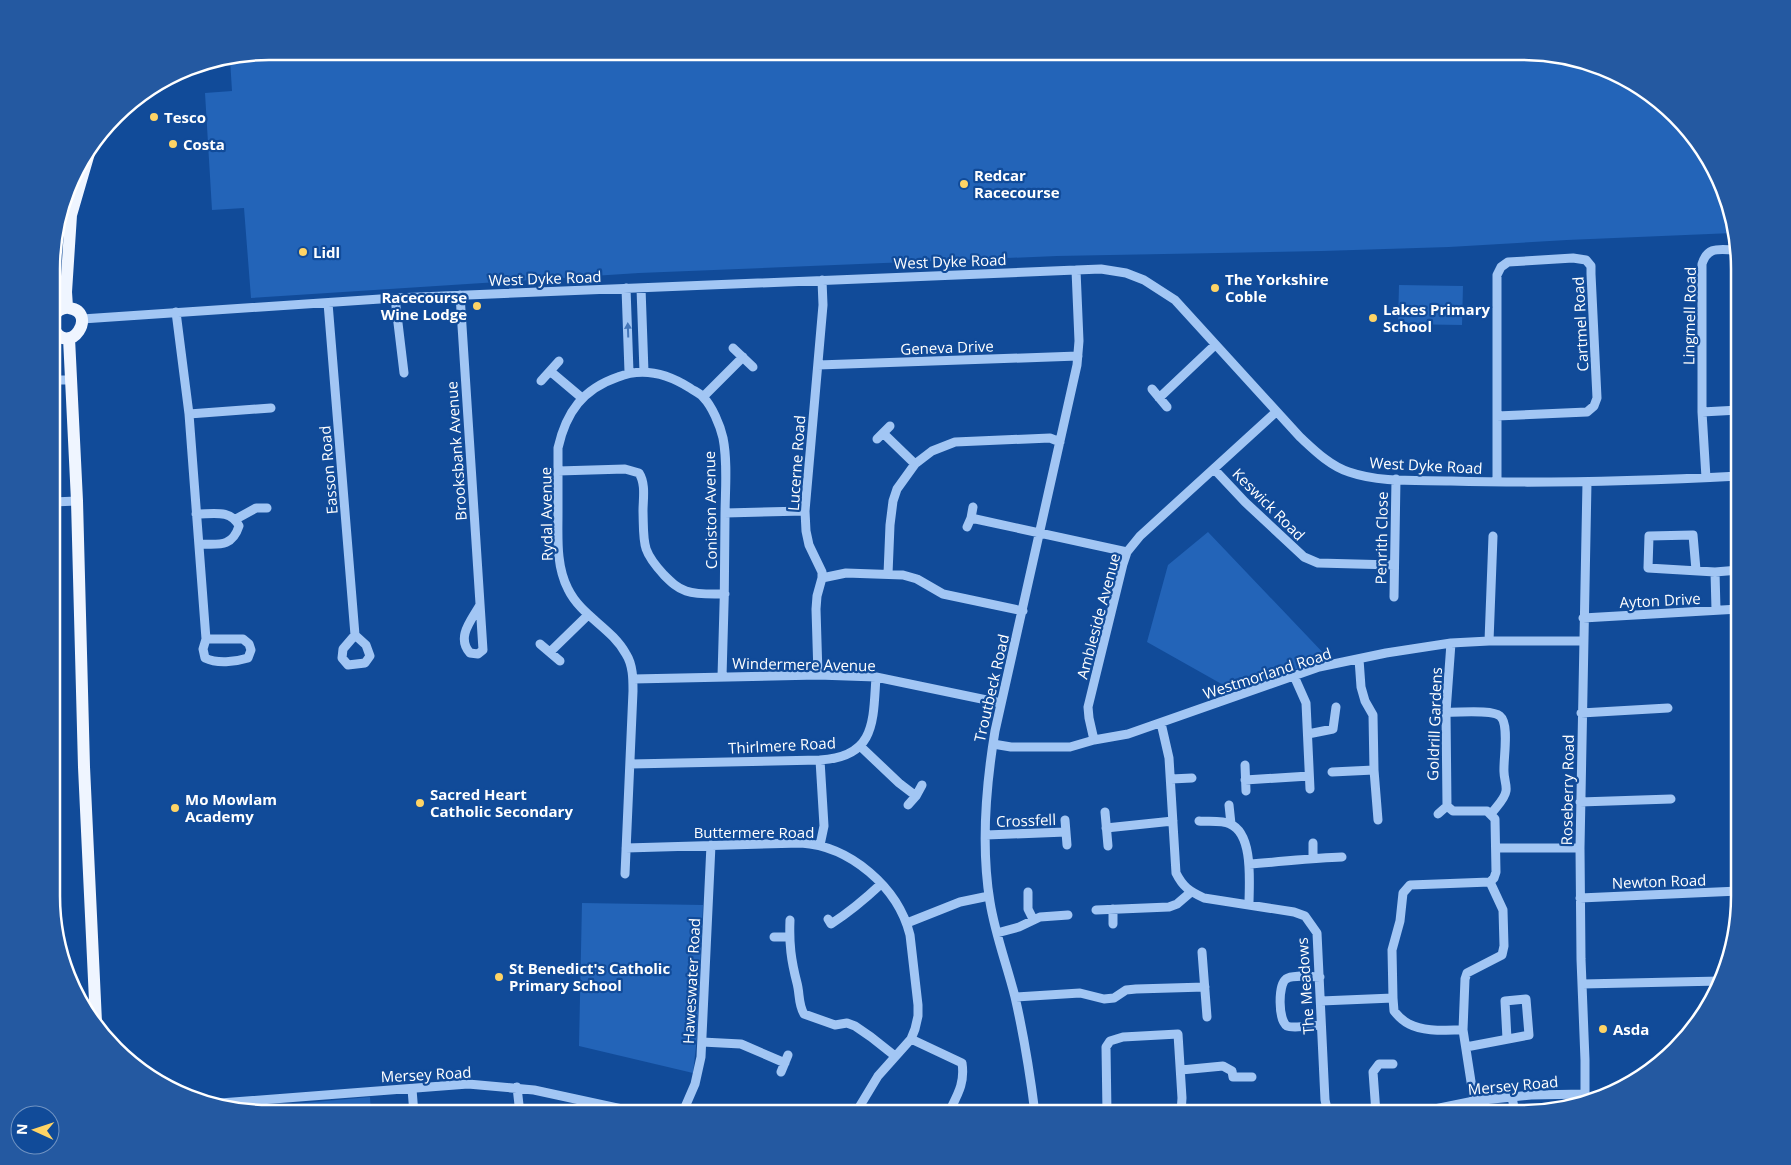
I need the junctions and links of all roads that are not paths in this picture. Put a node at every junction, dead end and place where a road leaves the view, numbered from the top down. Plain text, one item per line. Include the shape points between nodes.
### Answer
1 (81, 180) edge
2 (1730, 250) edge
3 (1076, 270) junction
4 (822, 280) junction
5 (626, 288) junction
6 (642, 288) junction
7 (460, 295) junction
8 (395, 298) junction
9 (328, 303) junction
10 (67, 307) junction
11 (60, 309) edge
12 (176, 312) junction
13 (82, 319) junction
14 (60, 336) edge
15 (69, 338) junction
16 (1214, 345) junction
17 (733, 348) dead end
18 (1078, 356) junction
19 (743, 357) junction
20 (559, 361) dead end
21 (818, 365) junction
22 (754, 367) dead end
23 (550, 371) junction
24 (629, 372) junction
25 (644, 372) junction
26 (404, 373) dead end
27 (60, 380) edge
28 (71, 380) junction
29 (541, 381) dead end
30 (1152, 389) dead end
31 (703, 397) junction
32 (582, 398) junction
33 (1159, 398) junction
34 (1168, 407) dead end
35 (270, 408) dead end
36 (1731, 410) edge
37 (1276, 412) junction
38 (1702, 412) junction
39 (189, 414) junction
40 (1498, 416) junction
41 (890, 426) dead end
42 (1060, 442) junction
43 (915, 464) junction
44 (1214, 469) junction
45 (558, 471) junction
46 (1731, 476) edge
47 (1706, 478) junction
48 (1396, 479) junction
49 (1497, 482) junction
50 (1587, 482) junction
51 (60, 502) edge
52 (77, 502) junction
53 (973, 507) dead end
54 (267, 508) dead end
55 (805, 511) junction
56 (725, 513) junction
57 (196, 514) junction
58 (236, 519) junction
59 (1040, 532) junction
60 (1493, 536) dead end
61 (199, 544) junction
62 (1127, 552) junction
63 (1394, 565) junction
64 (1696, 570) junction
65 (1731, 571) edge
66 (1716, 572) junction
67 (888, 574) junction
68 (822, 578) junction
69 (725, 594) junction
70 (1394, 597) dead end
71 (480, 605) junction
72 (1731, 609) edge
73 (1716, 610) junction
74 (1023, 611) junction
75 (588, 616) junction
76 (1583, 618) junction
77 (356, 635) dead end
78 (206, 639) junction
79 (1488, 641) junction
80 (1584, 641) junction
81 (1451, 643) junction
82 (540, 644) dead end
83 (550, 652) junction
84 (1359, 659) junction
85 (560, 661) dead end
86 (818, 675) junction
87 (1294, 676) junction
88 (722, 677) junction
89 (876, 677) junction
90 (633, 679) junction
91 (1001, 703) junction
92 (1336, 707) dead end
93 (1668, 708) dead end
94 (1446, 712) junction
95 (1581, 713) junction
96 (1161, 723) junction
97 (1308, 734) junction
98 (1094, 740) junction
99 (992, 744) junction
100 (860, 746) junction
101 (820, 760) junction
102 (630, 764) junction
103 (1245, 766) dead end
104 (1374, 770) junction
105 (1332, 772) dead end
106 (1309, 776) junction
107 (1192, 778) dead end
108 (1171, 779) junction
109 (1245, 780) junction
110 (922, 785) dead end
111 (1310, 788) dead end
112 (1246, 791) dead end
113 (916, 796) junction
114 (1671, 799) dead end
115 (1580, 802) junction
116 (908, 805) dead end
117 (1229, 805) dead end
118 (1447, 806) junction
119 (1105, 812) dead end
120 (1438, 814) dead end
121 (1491, 814) junction
122 (1065, 820) dead end
123 (1173, 820) junction
124 (1378, 820) dead end
125 (1199, 821) dead end
126 (1231, 824) junction
127 (1106, 828) junction
128 (1066, 832) junction
129 (986, 835) junction
130 (1313, 843) dead end
131 (711, 845) junction
132 (1067, 845) dead end
133 (820, 846) junction
134 (1108, 846) dead end
135 (626, 848) junction
136 (1496, 848) junction
137 (1580, 848) junction
138 (1342, 857) dead end
139 (1314, 858) junction
140 (1249, 864) junction
141 (626, 874) dead end
142 (1490, 882) junction
143 (881, 884) junction
144 (1731, 891) edge
145 (1028, 892) dead end
146 (1192, 892) junction
147 (989, 896) junction
148 (1580, 898) junction
149 (1249, 904) junction
150 (1113, 909) junction
151 (1096, 910) dead end
152 (1068, 915) dead end
153 (828, 919) dead end
154 (1033, 919) junction
155 (790, 920) dead end
156 (907, 923) junction
157 (1113, 924) dead end
158 (997, 933) junction
159 (774, 936) dead end
160 (789, 937) junction
161 (1202, 952) dead end
162 (1320, 977) junction
163 (1712, 982) edge
164 (1582, 984) junction
165 (1204, 987) junction
166 (1015, 997) junction
167 (1393, 998) junction
168 (1321, 1001) junction
169 (96, 1013) edge
170 (1207, 1017) dead end
171 (1322, 1025) junction
172 (1463, 1030) junction
173 (911, 1039) junction
174 (1507, 1039) junction
175 (702, 1042) junction
176 (1466, 1047) junction
177 (894, 1056) junction
178 (785, 1063) dead end
179 (1393, 1064) dead end
180 (1181, 1070) junction
181 (1252, 1077) dead end
182 (517, 1087) junction
183 (412, 1088) junction
184 (1582, 1096) edge
185 (1585, 1096) edge
186 (1512, 1097) junction
187 (1474, 1101) junction
188 (234, 1102) edge
189 (413, 1105) edge
190 (519, 1105) edge
191 (606, 1105) edge
192 (686, 1105) edge
193 (861, 1105) edge
194 (952, 1105) edge
195 (1034, 1105) edge
196 (1107, 1105) edge
197 (1181, 1105) edge
198 (1326, 1105) edge
199 (1375, 1105) edge
200 (1454, 1105) edge
201 (1514, 1105) edge

1 - 10 main road via 71,215
2 - 38 street, Lingmell Road via 1712,250 1705,254 1702,264
3 - 4 street, West Dyke Road
3 - 16 street, West Dyke Road via 1116,271 1144,280 1175,300
3 - 18 street, Troutbeck Road
4 - 6 street, West Dyke Road
4 - 21 street, Lucerne Road
5 - 6 street, West Dyke Road
5 - 7 street, West Dyke Road
24 -> 5 street
6 - 25 street
7 - 8 street, West Dyke Road
7 - 71 street, Brooksbank Avenue
8 - 9 street, West Dyke Road
8 - 26 street
9 - 12 street, West Dyke Road
9 - 77 street, Easson Road
10 - 11 main road
10 - 13 main road via 76,310
12 - 13 street, West Dyke Road
12 - 39 street
13 - 15 main road via 81,329
14 - 15 main road
15 - 28 main road
16 - 33 street
16 - 37 street, West Dyke Road
17 - 19 street
18 - 21 street, Geneva Drive
18 - 42 street, Troutbeck Road
19 - 22 street
19 - 31 street
20 - 23 street
21 - 55 street, Lucerne Road
23 - 29 street
23 - 32 street
24 - 25 street, Coniston Avenue
24 - 32 street, Rydal Avenue via 597,385
25 - 31 street, Coniston Avenue via 674,379
27 - 28 street
28 - 52 main road
30 - 33 street
31 - 56 street, Coniston Avenue via 723,439
32 - 45 street, Rydal Avenue via 561,433
33 - 34 street
35 - 39 street
36 - 38 street
37 - 44 street, Ambleside Avenue
37 - 48 street, West Dyke Road via 1322,457 1347,472
38 - 47 street, Lingmell Road
39 - 57 street
40 - 40 street, Cartmel Road via 1497,275 1501,267 1508,262 1586,260 1591,266 1597,398 1594,406 1586,412
40 - 49 street, Cartmel Road
41 - 43 street via 880,436
42 - 43 street via 1050,438 955,442 932,451
42 - 59 street, Troutbeck Road
43 - 67 street via 893,501
44 - 62 street, Ambleside Avenue via 1140,536
44 - 63 street, Keswick Road via 1304,558 1318,563
45 - 69 street via 625,469 639,473 643,484 644,541 651,561 684,591
45 - 75 street, Rydal Avenue via 558,553 567,588
46 - 47 street, West Dyke Road
47 - 50 street, West Dyke Road
48 - 49 street, West Dyke Road
48 - 63 street, Penrith Close
49 - 50 street, West Dyke Road
50 - 76 street, Roseberry Road
51 - 52 street
52 - 169 main road via 84,767
53 - 59 street via 969,522
54 - 58 street via 256,508
55 - 56 street
55 - 68 street, Lucerne Road via 809,545
56 - 69 street, Coniston Avenue
57 - 58 street via 228,514
57 - 61 street
58 - 61 street via 239,526 236,536 228,542
59 - 62 street
59 - 74 street, Troutbeck Road
60 - 79 street
61 - 78 street
62 - 98 street, Ambleside Avenue via 1088,707
63 - 70 street, Penrith Close
64 - 64 street via 1648,568 1649,536 1693,535
64 - 66 street
65 - 66 street
66 - 73 street
67 - 68 street via 846,573
67 - 74 street via 917,579 943,594
68 - 86 street via 816,609
69 - 88 street, Coniston Avenue
71 - 71 street, Brooksbank Avenue via 483,650 478,654 470,653 464,647 464,633
72 - 73 street, Ayton Drive
73 - 76 street, Ayton Drive
74 - 91 street, Troutbeck Road
75 - 83 street
75 - 90 street, Rydal Avenue via 622,648
76 - 80 street, Roseberry Road
78 - 78 street via 202,649 204,658 212,662 248,658 251,650 243,639
79 - 80 street, Westmorland Road
79 - 81 street, Westmorland Road
80 - 95 street, Roseberry Road
81 - 84 street, Westmorland Road
81 - 94 street, Goldrill Gardens
82 - 83 street
83 - 85 street
84 - 87 street, Westmorland Road
84 - 104 street via 1361,687 1373,715
86 - 88 street, Windermere Avenue
86 - 89 street, Windermere Avenue
87 - 96 street, Westmorland Road
87 - 97 street via 1306,703
88 - 90 street, Windermere Avenue
89 - 91 street, Windermere Avenue
89 - 100 street via 872,726
90 - 102 street, Rydal Avenue
91 - 99 street, Troutbeck Road
92 - 97 street via 1333,729
93 - 95 street
94 - 118 street, Goldrill Gardens
94 - 121 street via 1489,713 1500,716 1502,720 1507,786 1506,793
95 - 115 street, Roseberry Road
96 - 98 street, Westmorland Road via 1128,734
96 - 108 street via 1170,758
97 - 106 street
98 - 99 street, Westmorland Road via 1070,747
99 - 129 street, Troutbeck Road
100 - 101 street, Thirlmere Road via 843,757
100 - 113 street
101 - 102 street, Thirlmere Road
101 - 133 street via 824,826
102 - 135 street, Rydal Avenue
103 - 109 street
104 - 105 street
104 - 124 street
106 - 109 street
106 - 111 street
107 - 108 street
108 - 123 street
109 - 112 street
110 - 113 street
113 - 116 street
114 - 115 street
115 - 137 street, Roseberry Road
117 - 126 street
118 - 120 street
118 - 121 street via 1453,811 1483,810
119 - 127 street
121 - 136 street via 1495,819
122 - 128 street, Crossfell
123 - 127 street
123 - 146 street via 1176,873 1182,885
125 - 126 street
126 - 140 street via 1245,842
127 - 134 street
128 - 129 street, Crossfell
128 - 132 street, Crossfell
129 - 147 street, Troutbeck Road
130 - 139 street
131 - 133 street, Buttermere Road via 801,843
131 - 135 street, Buttermere Road
131 - 175 street, Haweswater Road
133 - 143 street, Buttermere Road via 857,863
135 - 141 street, Rydal Avenue
136 - 137 street
136 - 142 street via 1496,872
137 - 148 street, Roseberry Road
138 - 139 street
139 - 140 street
140 - 149 street
142 - 167 street via 1410,885 1406,888 1391,959
142 - 172 street via 1503,910 1504,952 1467,973
143 - 153 street via 848,914 831,924
143 - 156 street, Buttermere Road via 894,898
144 - 148 street, Newton Road
145 - 154 street via 1028,909
146 - 149 street, The Meadows via 1204,898
146 - 150 street via 1169,907
147 - 156 street via 960,902
147 - 158 street, Troutbeck Road
148 - 164 street, Roseberry Road
149 - 162 street, The Meadows via 1305,916 1317,933
150 - 151 street
150 - 157 street
152 - 154 street
154 - 158 street
155 - 160 street
156 - 173 street, Buttermere Road via 918,1005
158 - 166 street, Troutbeck Road
159 - 160 street
160 - 177 street via 800,1008 804,1014 835,1025 855,1026
161 - 165 street
162 - 168 street, The Meadows
162 - 171 street via 1285,979 1281,984 1281,1008 1286,1026
163 - 164 street
164 - 185 street, Roseberry Road
165 - 166 street via 1126,990 1114,998 1104,999 1080,993
165 - 170 street
166 - 195 street, Troutbeck Road
167 - 168 street
167 - 172 street via 1394,1012 1410,1025
168 - 171 street, The Meadows
171 - 198 street, The Meadows
172 - 176 street
173 - 177 street, Buttermere Road
173 - 194 street via 962,1063 964,1077
174 - 174 street via 1528,1035 1526,999 1504,1000
174 - 176 street
175 - 178 street via 741,1044
175 - 192 street, Haweswater Road via 695,1084
176 - 187 street
177 - 193 street, Buttermere Road
179 - 199 street via 1379,1064 1373,1072
180 - 181 street via 1223,1066 1232,1071 1233,1077
180 - 196 street via 1178,1034 1123,1037 1110,1041 1106,1047
180 - 197 street
182 - 183 street, Mersey Road via 468,1084
182 - 190 street
182 - 191 street, Mersey Road
183 - 188 street, Mersey Road
183 - 189 street
184 - 186 street, Mersey Road
186 - 187 street, Mersey Road
186 - 201 street
187 - 200 street, Mersey Road

